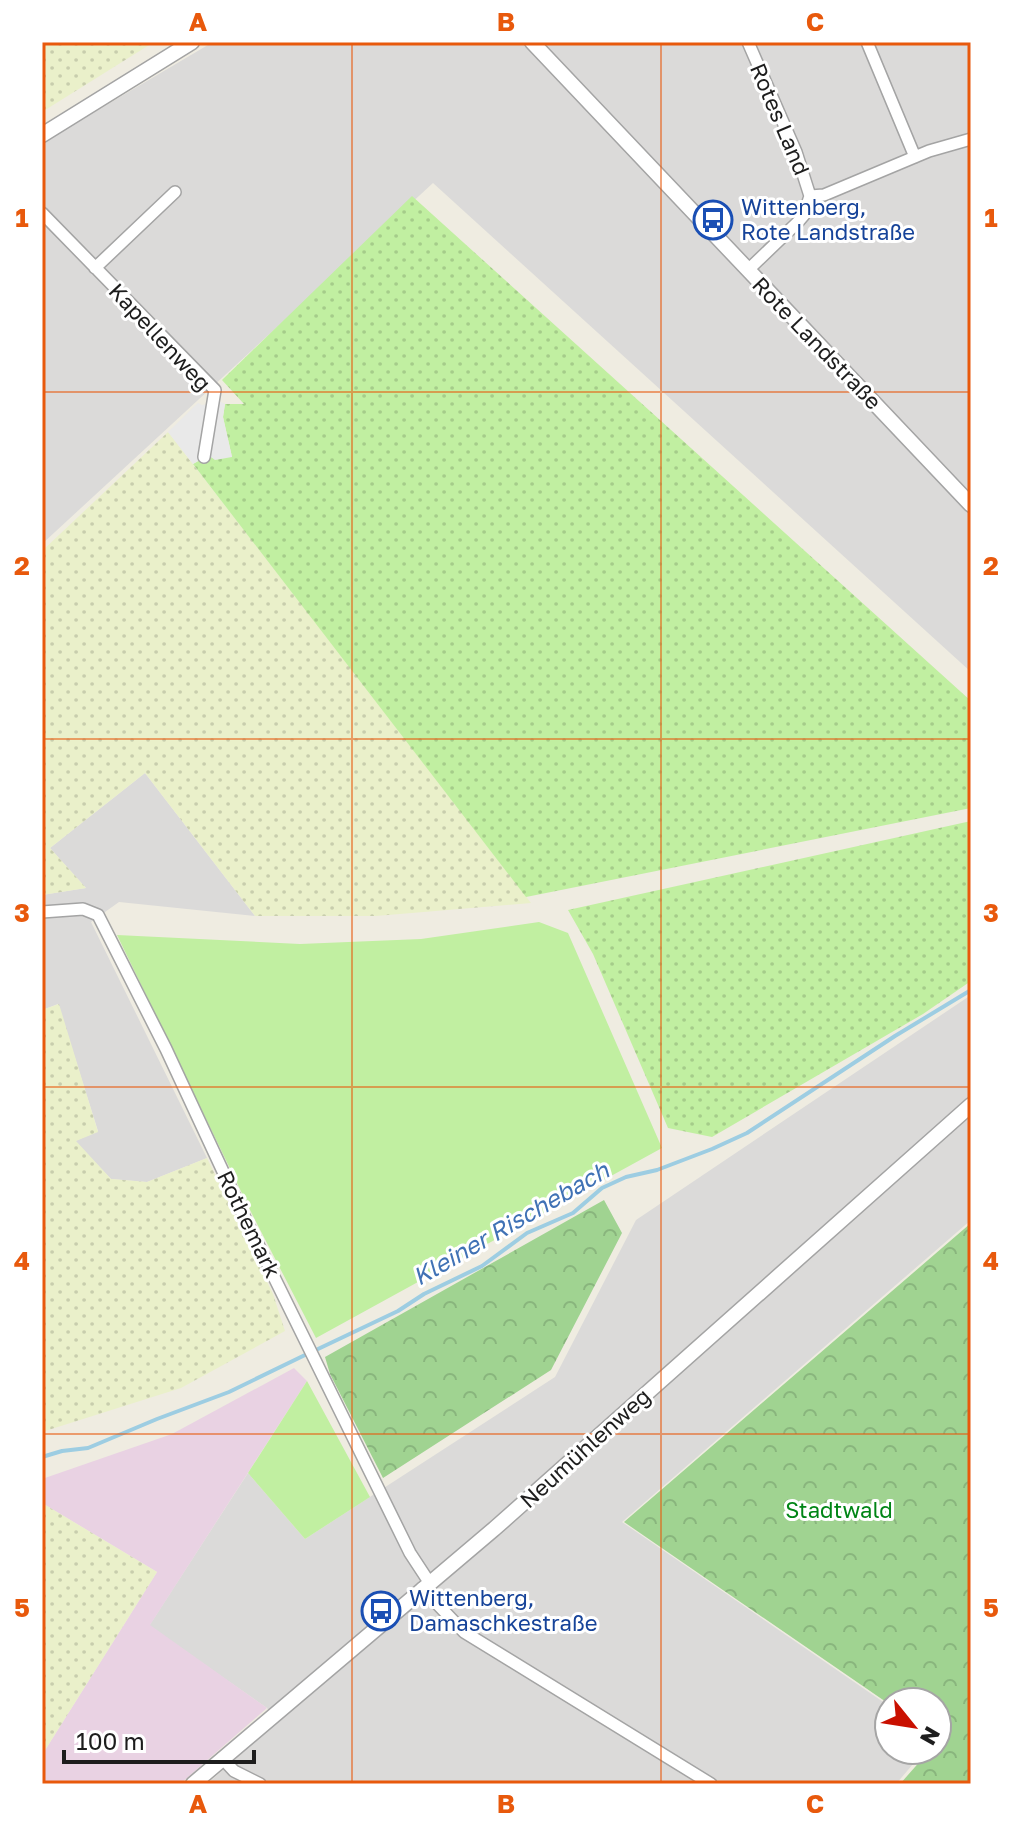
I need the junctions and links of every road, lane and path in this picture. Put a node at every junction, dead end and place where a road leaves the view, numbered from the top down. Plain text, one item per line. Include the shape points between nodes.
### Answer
1 (192, 42) edge
2 (532, 42) edge
3 (748, 42) edge
4 (867, 42) edge
5 (42, 135) edge
6 (971, 139) edge
7 (915, 157) junction
8 (175, 192) dead end
9 (810, 196) junction
10 (42, 213) edge
11 (95, 268) junction
12 (748, 270) junction
13 (204, 457) dead end
14 (971, 505) edge
15 (42, 912) edge
16 (971, 1105) edge
17 (426, 1585) junction
18 (222, 1758) junction
19 (234, 1771) junction
20 (193, 1784) edge
21 (233, 1784) edge
22 (260, 1784) edge
23 (711, 1784) edge

1 - 5 street
2 - 12 street, Rote Landstraße
3 - 9 street, Rotes Land
4 - 7 street
6 - 7 street, Rotes Land
7 - 9 street, Rotes Land
8 - 11 street, Kapellenweg
9 - 12 street, Rotes Land via 804,215
10 - 11 street, Kapellenweg
11 - 13 street, Kapellenweg via 215,390
12 - 14 street, Rote Landstraße
15 - 17 street, Rothemark via 83,909 98,915
16 - 17 street, Neumühlenweg
17 - 18 street, Neumühlenweg
17 - 23 street, Rothemark via 464,1632
18 - 19 street
18 - 20 street, Neumühlenweg
19 - 21 street
19 - 22 street

